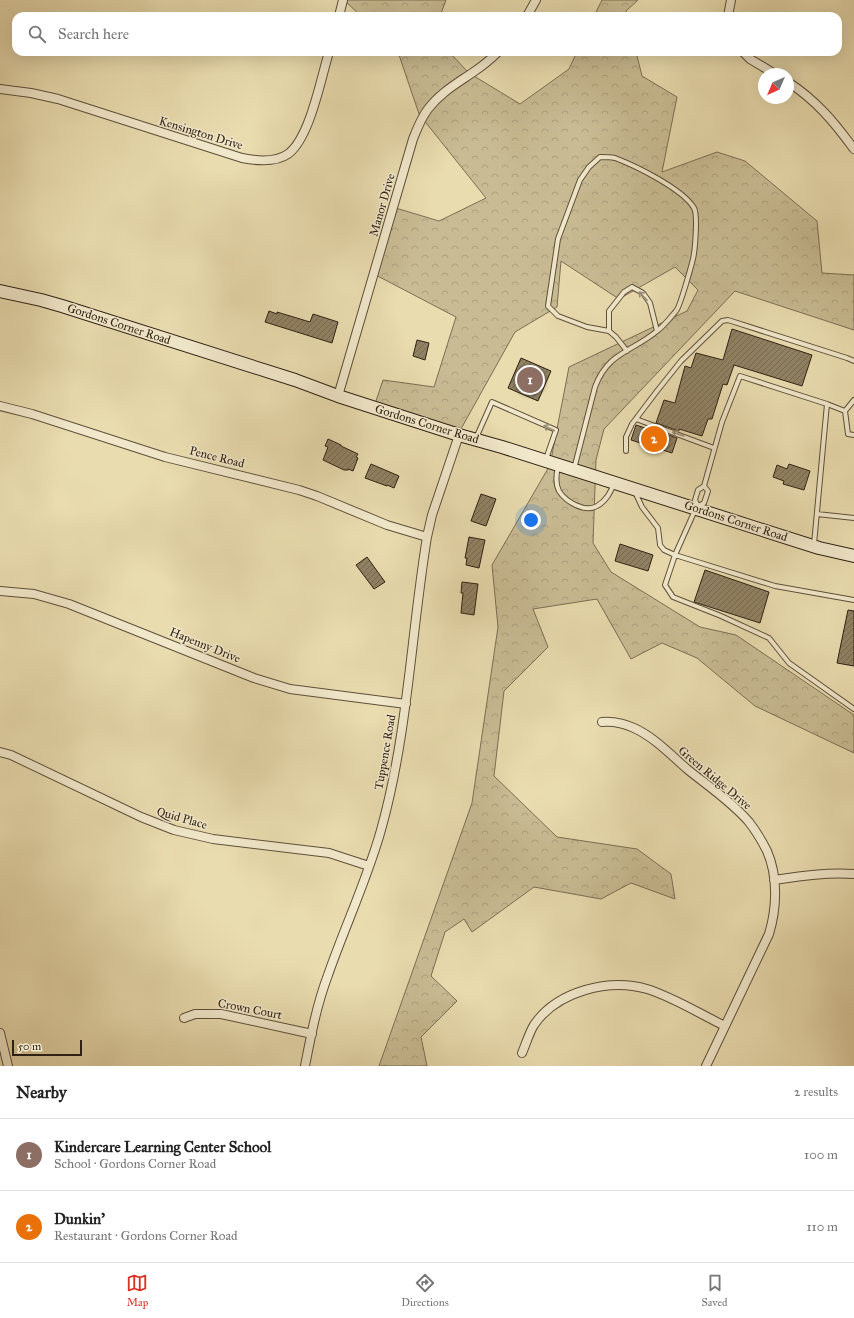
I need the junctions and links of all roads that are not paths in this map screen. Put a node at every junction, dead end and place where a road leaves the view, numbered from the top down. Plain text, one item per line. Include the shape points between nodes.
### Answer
1 (343, 0) edge
2 (536, 0) edge
3 (731, 0) edge
4 (340, 12) edge
5 (529, 12) edge
6 (729, 12) edge
7 (328, 56) edge
8 (494, 56) edge
9 (747, 56) edge
10 (765, 68) edge
11 (794, 86) edge
12 (0, 89) edge
13 (854, 149) edge
14 (0, 291) edge
15 (609, 331) junction
16 (657, 331) junction
17 (627, 350) junction
18 (854, 361) edge
19 (338, 396) junction
20 (854, 400) edge
21 (827, 404) junction
22 (0, 406) edge
23 (845, 411) junction
24 (636, 419) junction
25 (459, 435) junction
26 (854, 435) edge
27 (475, 439) junction
28 (714, 448) junction
29 (626, 451) dead end
30 (546, 461) junction
31 (558, 465) junction
32 (574, 470) junction
33 (614, 482) junction
34 (704, 486) junction
35 (633, 488) junction
36 (697, 507) junction
37 (817, 514) junction
38 (854, 518) edge
39 (427, 537) junction
40 (814, 546) junction
41 (675, 555) junction
42 (854, 556) edge
43 (0, 591) edge
44 (854, 600) edge
45 (406, 704) junction
46 (854, 709) edge
47 (602, 722) dead end
48 (0, 752) edge
49 (369, 866) junction
50 (854, 874) edge
51 (774, 880) junction
52 (184, 1018) dead end
53 (725, 1026) junction
54 (0, 1033) edge
55 (312, 1034) junction
56 (522, 1052) dead end
57 (8, 1066) edge
58 (305, 1066) edge
59 (706, 1066) edge

1 - 4 street
2 - 5 street
3 - 6 street
7 - 12 street, Kensington Drive via 314,105 300,140 289,153 264,161 242,158 58,99 31,92
8 - 19 street, Manor Drive via 437,98 419,123
9 - 10 street
11 - 13 street via 833,120
14 - 19 street, Gordons Corner Road via 62,306
16 -> 15 lane via 650,303 643,293 632,287 624,292 609,311
15 - 16 lane via 587,327 558,316 548,306 558,240 580,180 600,157 614,158 642,171 678,191 695,209 696,224 691,267 677,310
15 - 17 lane
16 - 17 lane
17 - 32 lane via 612,360 600,375
18 - 24 lane via 728,320 722,321 681,362
19 - 25 street, Gordons Corner Road
20 - 23 lane
21 - 23 lane
21 - 28 lane via 740,376
21 - 37 lane
22 - 39 street, Pence Road via 165,456 299,490 387,525
23 - 26 lane via 848,434
28 -> 24 lane
24 - 29 lane via 627,431
25 - 27 street, Gordons Corner Road
25 - 39 street, Tuppence Road
27 - 30 street, Gordons Corner Road
30 -> 27 lane via 556,430 492,402
28 - 34 lane
30 - 31 street, Gordons Corner Road
31 - 32 street, Gordons Corner Road
31 - 33 lane via 556,480 560,492 567,500 585,508 593,508 604,501
32 - 33 street, Gordons Corner Road
33 - 35 street, Gordons Corner Road
34 - 36 lane via 698,490 695,500
34 - 36 lane via 708,491 704,503
35 - 36 street, Gordons Corner Road
35 - 41 lane via 642,508 658,528 660,545
36 - 40 street, Gordons Corner Road
36 - 41 lane
37 - 38 lane
37 - 40 lane
39 - 45 street, Tuppence Road
40 - 42 street, Gordons Corner Road
41 - 44 lane via 775,586
41 - 46 lane via 665,585 673,597 769,638 789,663
43 - 45 street, Hapenny Drive via 34,594 68,604 254,678 290,689
45 - 49 street, Tuppence Road via 392,788
47 - 51 street, Green Ridge Drive via 613,721 646,735 737,810 749,822 767,851
48 - 49 street, Quid Place via 174,830 213,839 328,853
49 - 55 street, Tuppence Road via 328,974
50 - 51 street via 820,873
51 - 53 street, Green Ridge Drive via 776,900 770,934
52 - 55 street, Crown Court via 195,1014 221,1014
53 - 56 street via 648,989 622,984 608,985 571,995 547,1011 534,1026
53 - 59 street, Green Ridge Drive
54 - 57 street
55 - 58 street, Tuppence Road

